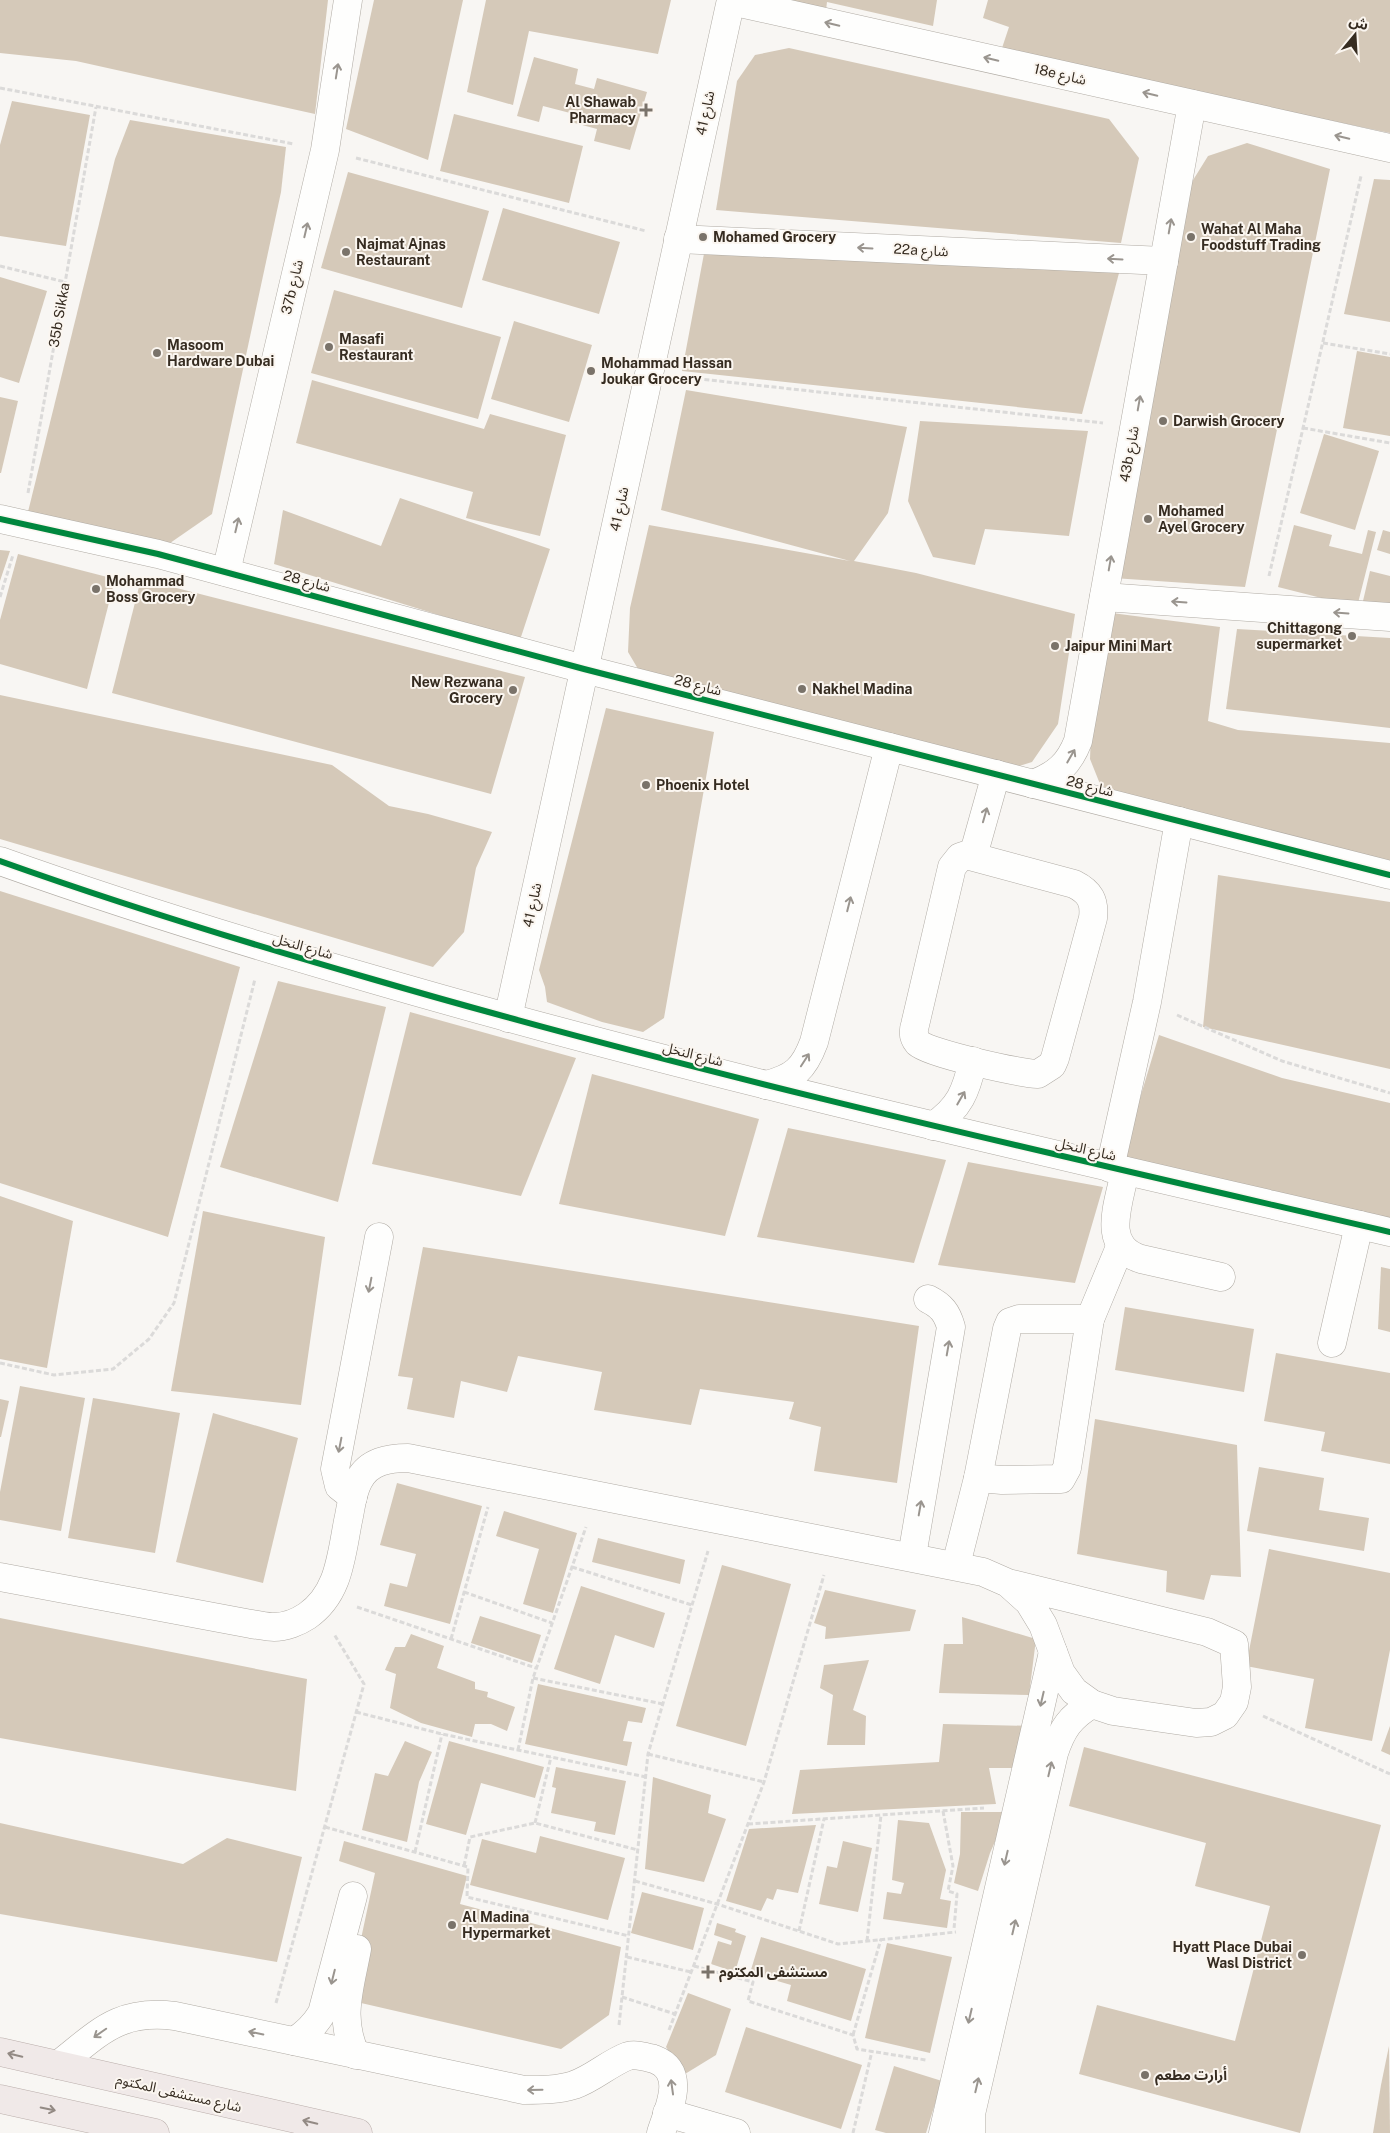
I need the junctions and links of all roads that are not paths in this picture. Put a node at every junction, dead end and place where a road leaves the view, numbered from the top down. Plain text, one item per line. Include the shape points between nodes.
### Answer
1 (348, 0) edge
2 (731, 0) edge
3 (1192, 104) junction
4 (1379, 146) edge
5 (678, 239) junction
6 (1164, 261) junction
7 (11, 521) edge
8 (226, 572) junction
9 (1104, 597) junction
10 (1390, 617) edge
11 (584, 668) junction
12 (889, 747) junction
13 (996, 774) junction
14 (1033, 784) junction
15 (1179, 821) junction
16 (973, 856) junction
17 (0, 861) edge
18 (1390, 875) edge
19 (508, 1018) junction
20 (973, 1061) junction
21 (766, 1085) junction
22 (933, 1126) junction
23 (1118, 1170) junction
24 (1358, 1225) junction
25 (1390, 1232) edge
26 (378, 1237) dead end
27 (1120, 1247) junction
28 (1221, 1277) dead end
29 (928, 1299) dead end
30 (1090, 1319) junction
31 (1332, 1343) dead end
32 (978, 1478) junction
33 (353, 1497) junction
34 (912, 1556) junction
35 (956, 1565) junction
36 (0, 1578) edge
37 (1008, 1583) junction
38 (1053, 1652) junction
39 (1092, 1704) junction
40 (294, 2041) junction
41 (0, 2052) edge
42 (356, 2055) junction
43 (58, 2065) junction
44 (0, 2099) edge
45 (664, 2123) edge
46 (89, 2126) edge
47 (155, 2133) edge
48 (358, 2133) edge
49 (736, 2133) edge
50 (943, 2133) edge
51 (971, 2133) edge

8 -> 1 street, 37b شارع via 325,150
3 -> 2 street, 18e شارع
2 - 5 street, شارع 41
4 -> 3 street, 18e شارع
6 -> 3 street, 43b شارع
6 -> 5 street, 22a شارع
5 - 11 street, شارع 41
9 -> 6 street, 43b شارع
7 - 8 street, شارع 28
8 - 11 street, شارع 28
10 -> 9 street
14 -> 9 street, 43b شارع via 1062,769 1078,741
11 - 12 street, شارع 28
11 - 19 street, شارع 41
12 - 13 street, شارع 28
21 -> 12 street via 783,1081 797,1072 808,1058 814,1042
13 - 14 street, شارع 28
16 -> 13 street
14 - 15 street, شارع 28
15 - 18 street, شارع 28
15 - 23 street
16 - 20 street via 960,857 952,867 913,1032 915,1039 926,1048
16 - 20 street via 1074,884 1091,897 1094,908 1052,1065 1038,1074 1030,1074
17 - 19 street, شارع النخل via 263,947
19 - 21 street, شارع النخل
22 -> 20 street via 958,1104 966,1089
21 - 22 street, شارع النخل
22 - 23 street, شارع النخل
23 - 24 street, شارع النخل
23 - 27 street via 1115,1224
24 - 25 street, شارع النخل
24 - 31 street
26 -> 33 street via 335,1469 339,1486
27 - 28 street via 1130,1256
27 - 30 street
34 -> 29 street via 951,1327 940,1305
30 - 32 street via 1019,1319 1010,1322
30 - 32 street via 1067,1468 1061,1479
32 - 35 street
33 - 34 street via 359,1479 372,1466 389,1458 408,1458
33 - 36 street via 340,1565 332,1588 323,1602 299,1621 276,1627
34 - 35 street
35 - 37 street
37 - 38 street via 1030,1602
37 - 39 street via 1207,1632 1234,1644 1237,1687 1234,1702 1225,1715 1211,1722 1196,1723 1113,1711
38 - 39 street via 1061,1673 1074,1691
38 -> 50 street
51 -> 39 street via 971,2114 1054,1753 1067,1724
40 - 42 street
42 -> 40 street via 348,2037 346,2017 359,1897 322,2013 310,2030
40 -> 43 street via 175,2016 136,2015 102,2031
43 -> 41 main road, شارع مستشفى المكتوم
45 -> 42 street via 673,2100 674,2085 668,2071 658,2061 644,2056 629,2056 573,2085 549,2090 524,2090
48 -> 43 main road, شارع مستشفى المكتوم
44 -> 46 main road
45 - 49 street
46 - 47 main road

